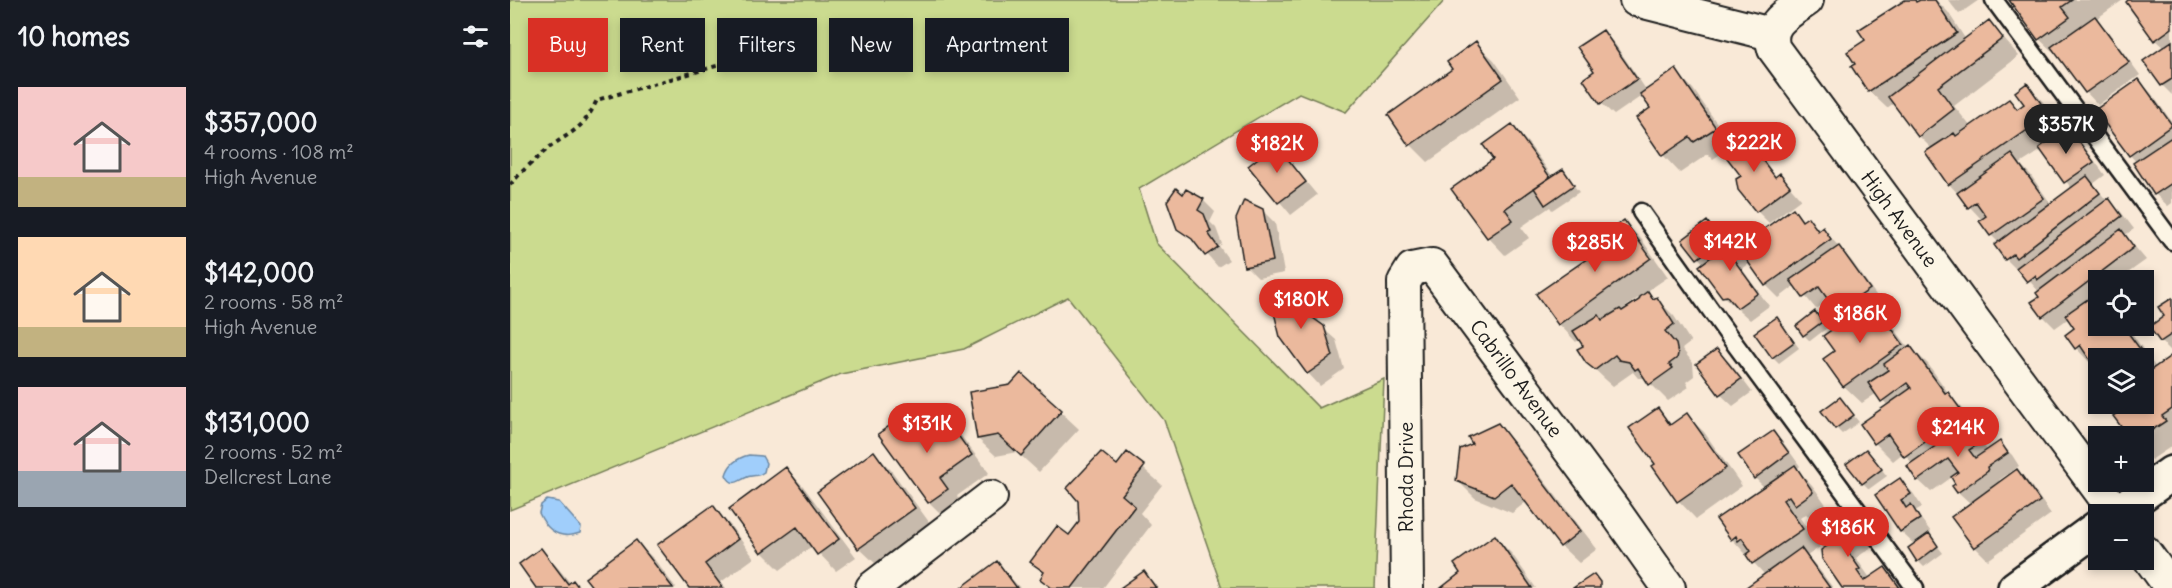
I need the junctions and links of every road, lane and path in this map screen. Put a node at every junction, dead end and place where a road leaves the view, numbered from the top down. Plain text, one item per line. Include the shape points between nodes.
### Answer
1 (1636, 0) edge
2 (1807, 0) edge
3 (1994, 0) edge
4 (1771, 34) junction
5 (717, 66) edge
6 (510, 185) edge
7 (1641, 212) dead end
8 (2172, 241) edge
9 (1406, 366) joint
10 (2172, 473) edge
11 (992, 497) dead end
12 (2109, 504) edge
13 (2130, 504) edge
14 (2088, 534) edge
15 (2154, 565) edge
16 (872, 588) edge
17 (1407, 588) edge
18 (1669, 588) edge
19 (1916, 588) edge
20 (2015, 588) edge
21 (2170, 588) edge

1 - 4 street
2 - 4 street via 1781,19
3 - 8 lane
4 - 12 street, High Avenue via 1774,49
5 - 6 path via 597,100 581,127 545,151
7 - 19 lane
9 - 17 street, Rhoda Drive
9 - 18 street, Cabrillo Avenue via 1404,282 1412,269 1432,265
10 - 13 street
11 - 16 street
14 - 20 street
15 - 21 street

